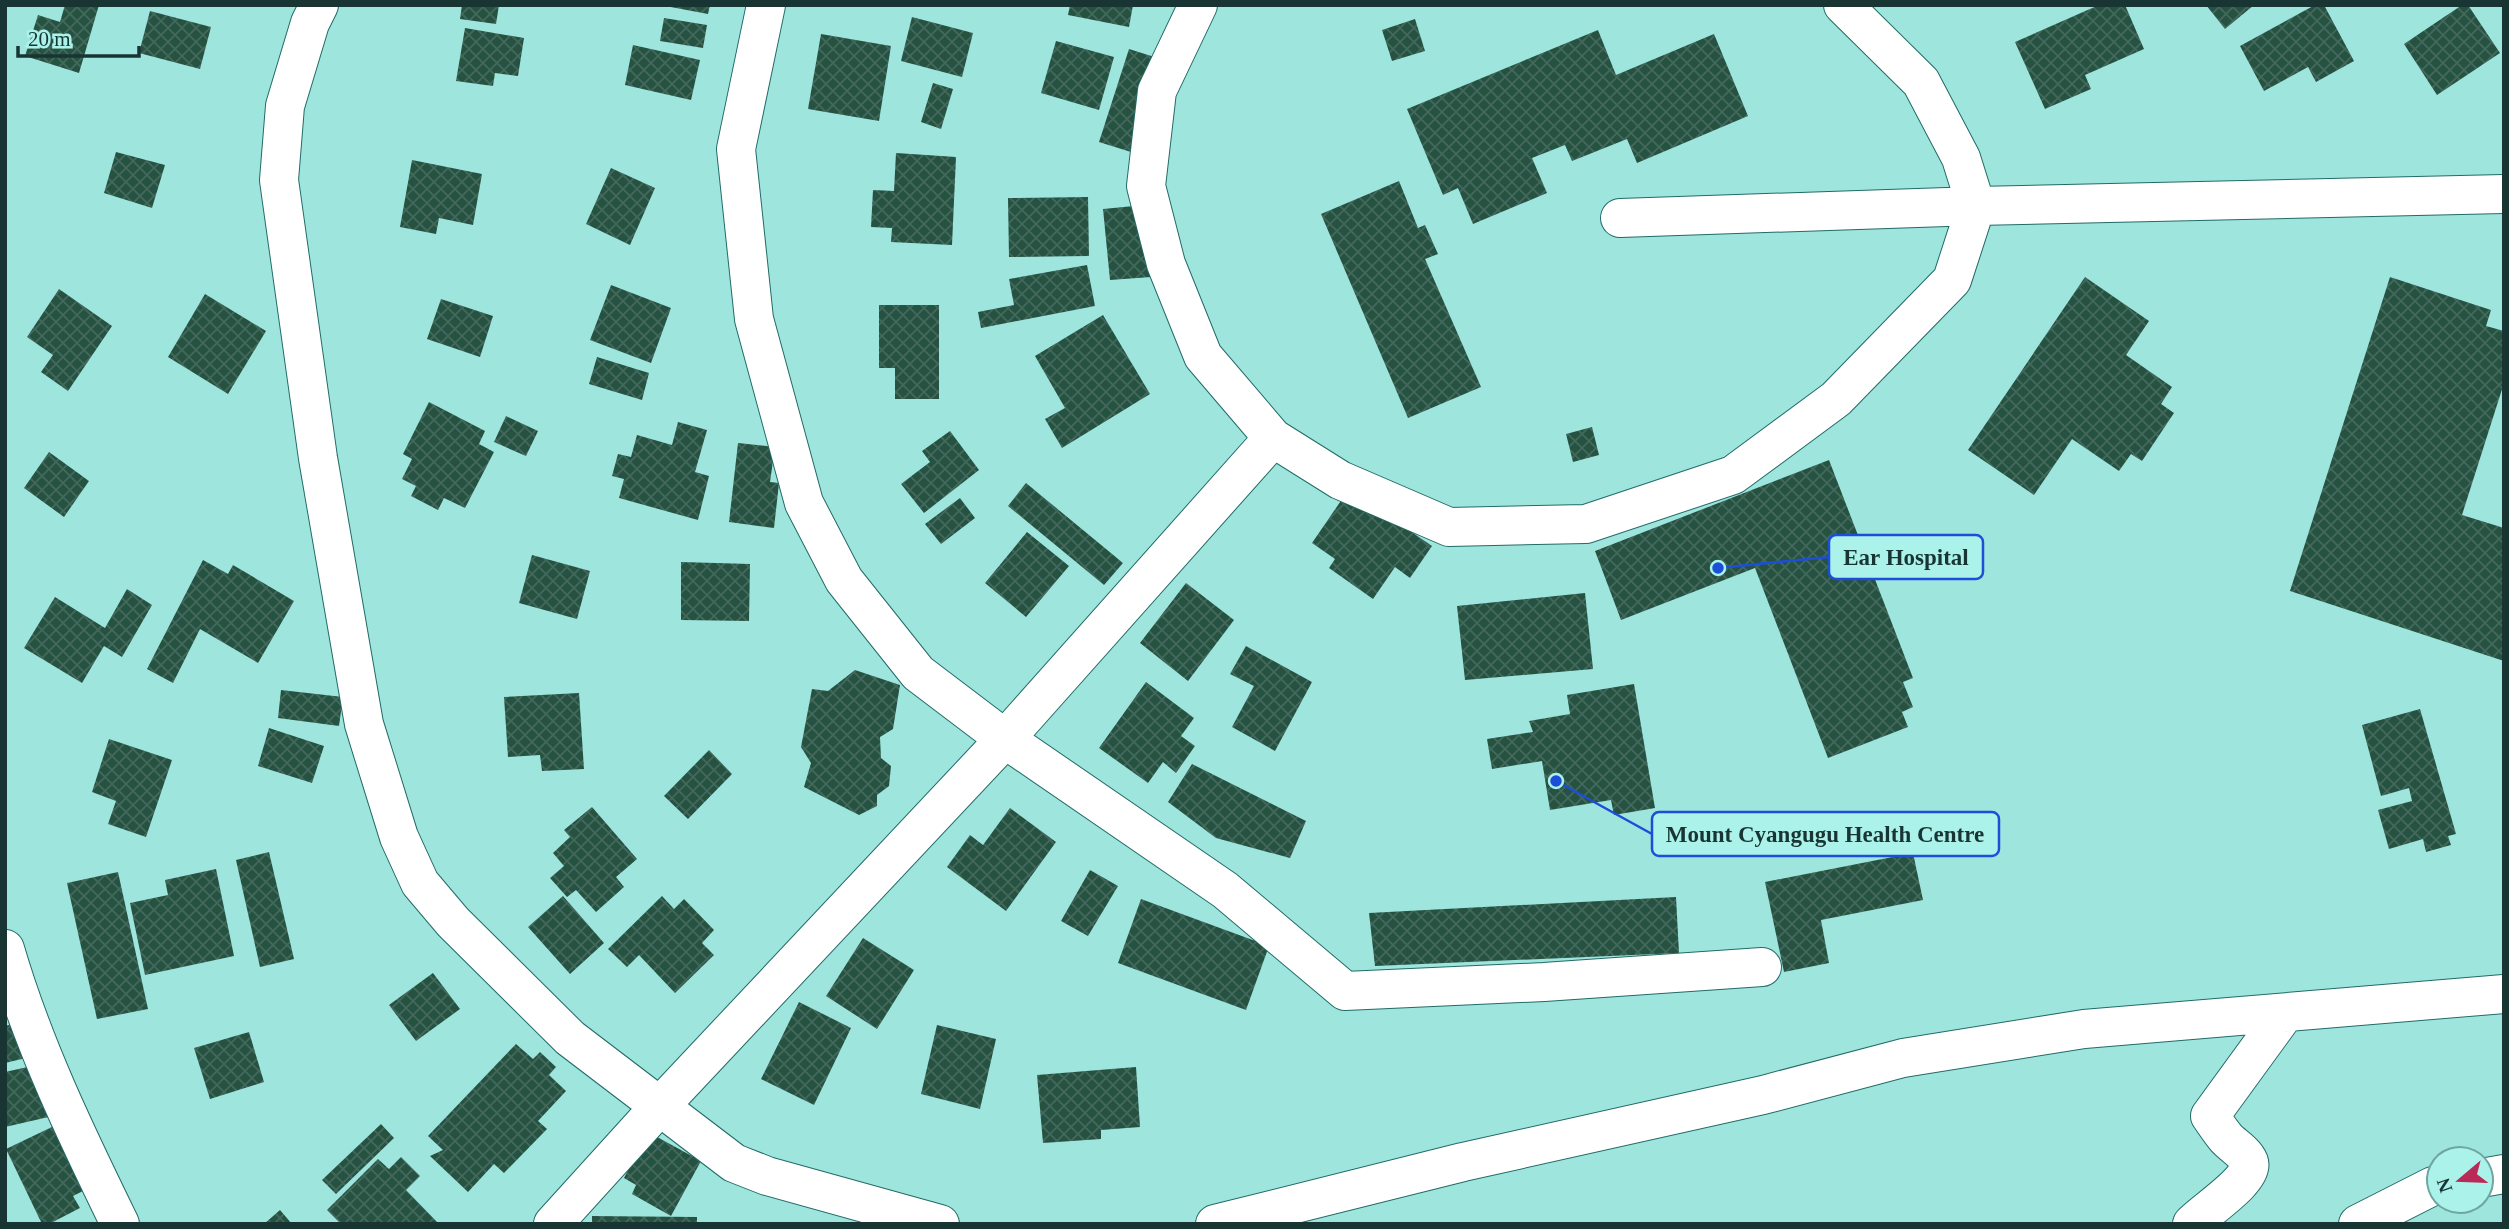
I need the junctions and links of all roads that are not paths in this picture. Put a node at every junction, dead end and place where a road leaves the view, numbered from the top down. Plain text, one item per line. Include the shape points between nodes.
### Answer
1 (319, 5) edge
2 (766, 5) edge
3 (1198, 5) edge
4 (1843, 5) edge
5 (2504, 194) edge
6 (1976, 206) junction
7 (1620, 218) dead end
8 (1273, 438) junction
9 (1005, 739) junction
10 (5, 949) edge
11 (1762, 967) dead end
12 (2504, 994) edge
13 (2285, 1013) junction
14 (660, 1106) junction
15 (2425, 1189) edge
16 (120, 1224) edge
17 (553, 1224) edge
18 (940, 1224) edge
19 (1215, 1224) edge
20 (2192, 1224) edge
21 (2358, 1224) edge

1 - 14 street via 285,106 279,180 318,458 364,724 395,824 420,883 570,1038
2 - 9 street via 736,149 754,319 804,503 844,579 918,673
3 - 8 street via 1157,91 1146,186 1166,264 1203,356
4 - 6 street via 1921,82 1961,158
5 - 6 street
6 - 7 street
6 - 8 street via 1952,280 1836,399 1733,475 1586,524 1449,527 1340,480
8 - 9 street
9 - 11 street via 1225,890 1345,991
9 - 14 street
10 - 16 street via 19,998 66,1114
12 - 13 street
13 - 19 street via 2084,1029 1903,1058
13 - 20 street via 2210,1116 2246,1158 2249,1171
14 - 17 street
14 - 18 street via 734,1163
15 - 21 street

